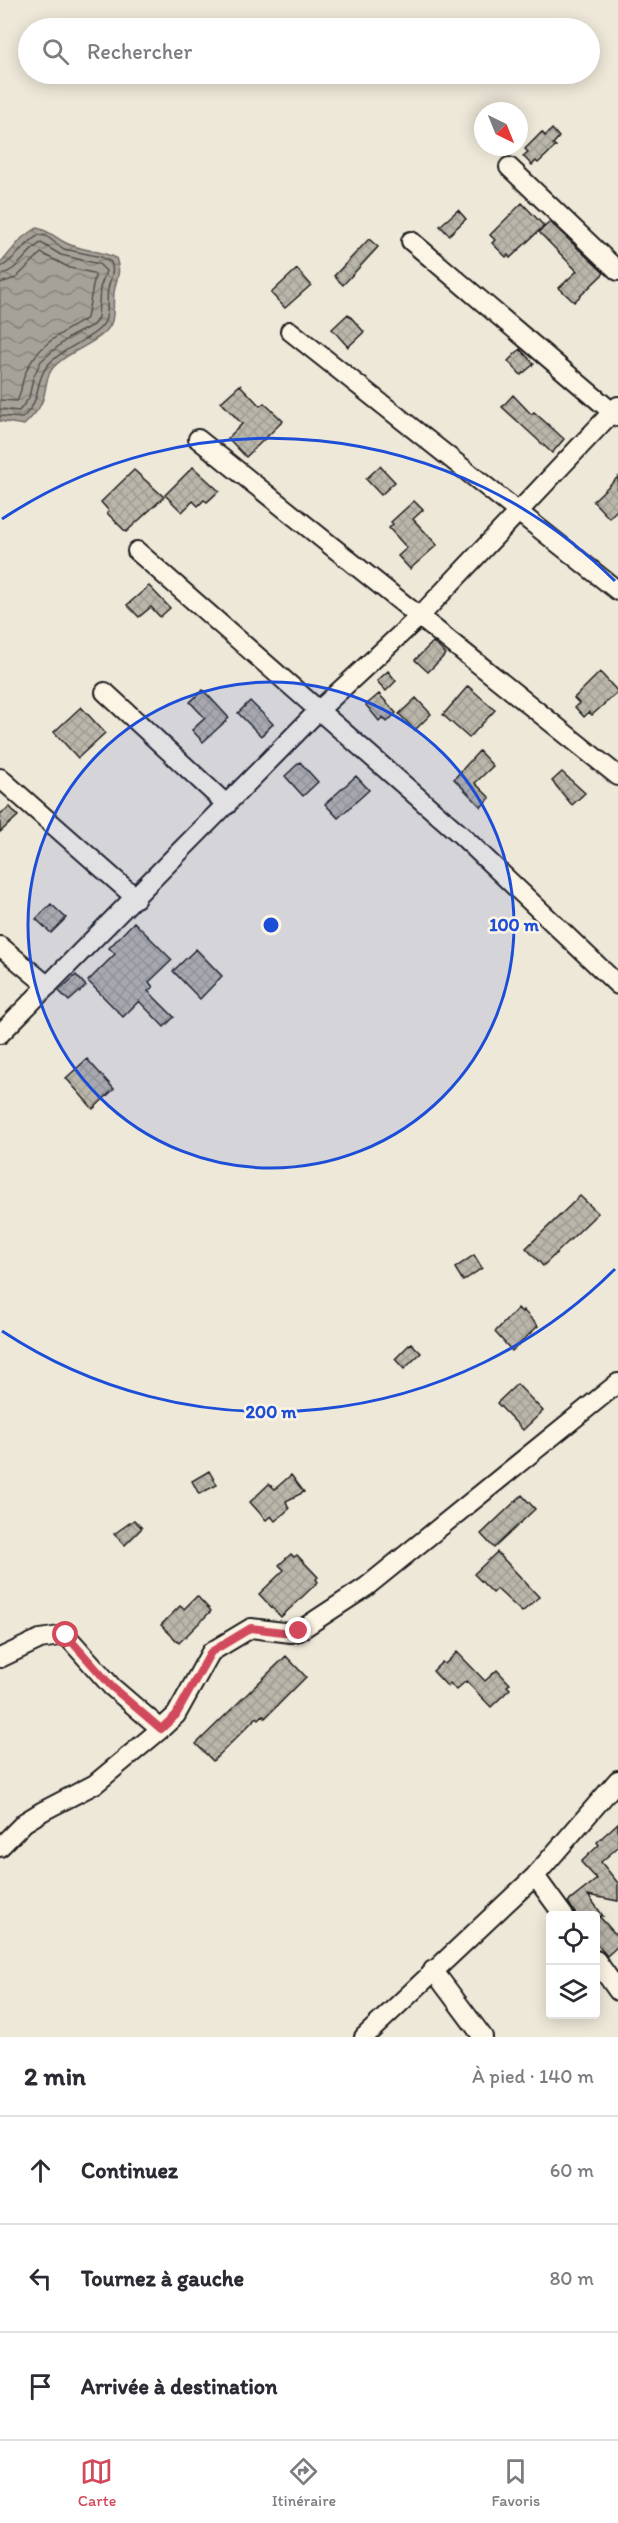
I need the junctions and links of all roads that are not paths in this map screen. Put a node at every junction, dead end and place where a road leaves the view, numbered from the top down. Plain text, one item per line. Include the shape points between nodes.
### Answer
1 (509, 167) dead end
2 (411, 241) dead end
3 (618, 271) edge
4 (290, 332) dead end
5 (616, 412) edge
6 (198, 439) dead end
7 (518, 512) junction
8 (137, 551) dead end
9 (618, 591) edge
10 (420, 616) junction
11 (105, 692) dead end
12 (319, 710) junction
13 (618, 776) edge
14 (0, 778) edge
15 (227, 805) junction
16 (136, 898) junction
17 (0, 946) edge
18 (618, 985) edge
19 (48, 986) junction
20 (0, 1034) edge
21 (618, 1383) edge
22 (0, 1658) edge
23 (161, 1729) junction
24 (618, 1780) edge
25 (0, 1847) edge
26 (535, 1876) junction
27 (560, 1911) edge
28 (600, 1965) edge
29 (433, 1970) junction
30 (618, 1991) edge
31 (364, 2037) edge
32 (483, 2037) edge

1 - 3 street
2 - 5 street
4 - 7 street
5 - 7 street
6 - 10 street
7 - 9 street
7 - 10 street
8 - 12 street
10 - 12 street
10 - 13 street
11 - 15 street
12 - 15 street
12 - 18 street via 461,835
14 - 16 street
15 - 16 street
16 - 19 street
17 - 19 street
19 - 20 street
21 - 23 street via 366,1587 299,1631 251,1628 211,1652 176,1715
22 - 23 street via 40,1639 66,1635 112,1687
23 - 25 street via 95,1784 26,1822
24 - 26 street
26 - 27 street
26 - 29 street
28 - 30 street
29 - 31 street
29 - 32 street

